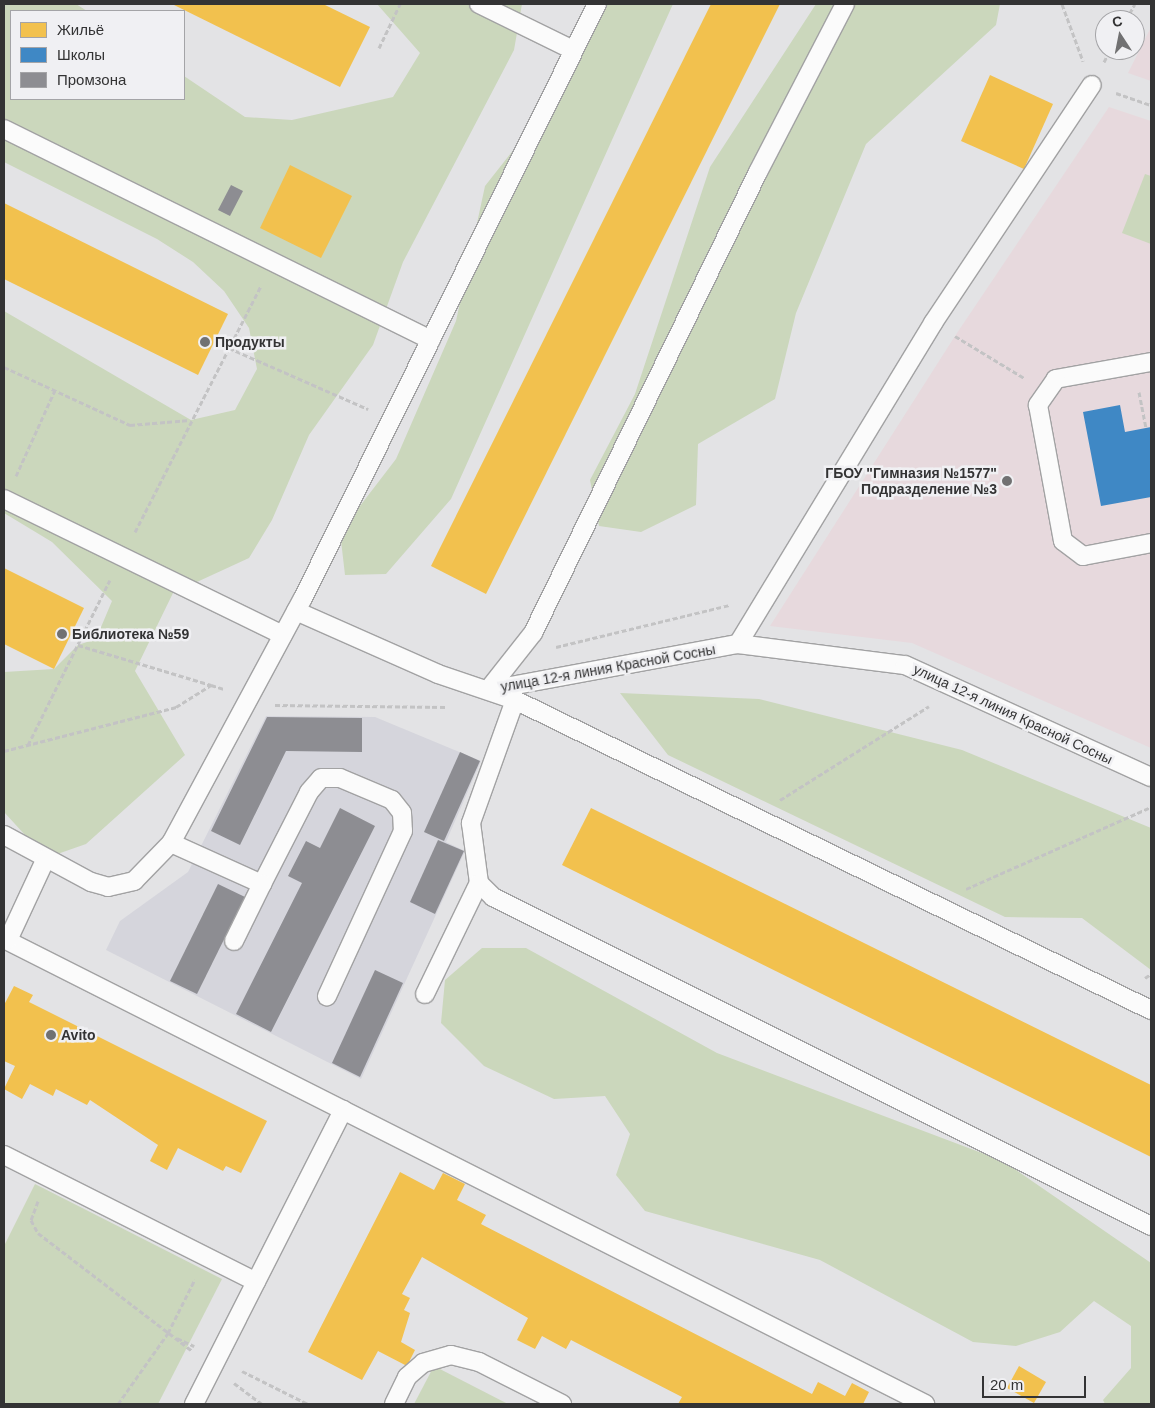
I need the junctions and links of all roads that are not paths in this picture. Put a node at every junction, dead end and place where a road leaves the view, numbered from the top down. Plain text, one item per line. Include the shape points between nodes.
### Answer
1 (479, 4) edge
2 (597, 4) edge
3 (845, 4) edge
4 (573, 50) junction
5 (1092, 85) dead end
6 (4, 129) edge
7 (431, 340) junction
8 (1143, 363) edge
9 (4, 499) edge
10 (1151, 543) edge
11 (296, 611) junction
12 (282, 635) junction
13 (738, 644) junction
14 (488, 690) junction
15 (515, 700) junction
16 (1151, 777) edge
17 (4, 835) edge
18 (171, 843) junction
19 (46, 858) junction
20 (478, 882) junction
21 (262, 884) junction
22 (6, 940) edge
23 (234, 941) dead end
24 (425, 994) dead end
25 (327, 996) dead end
26 (1151, 1010) edge
27 (344, 1110) junction
28 (4, 1154) edge
29 (1151, 1226) edge
30 (256, 1282) junction
31 (194, 1404) edge
32 (394, 1404) edge
33 (562, 1404) edge
34 (925, 1404) edge

1 - 4 lane
2 - 4 lane
3 - 14 lane via 758,172 532,633
4 - 7 lane
5 - 13 lane via 933,323
6 - 7 lane
7 - 11 lane
8 - 10 lane via 1056,379 1038,405 1063,542 1083,556
9 - 12 lane
11 - 12 lane
11 - 14 lane via 438,674
12 - 18 lane
13 - 14 lane, улица 12-я линия Красной Сосны
13 - 16 lane, улица 12-я линия Красной Сосны via 905,665
14 - 15 lane
15 - 20 lane via 471,823
15 - 26 lane via 928,905
17 - 19 lane
18 - 19 lane via 134,880 108,887
18 - 21 lane
19 - 22 lane
20 - 24 lane
20 - 29 lane via 493,897
21 - 23 lane
21 - 25 lane via 309,792 321,778 340,778 392,800 402,813 403,831
22 - 27 lane
27 - 30 lane
27 - 34 lane
28 - 30 lane
30 - 31 lane
32 - 33 lane via 407,1377 423,1363 451,1355 479,1362

